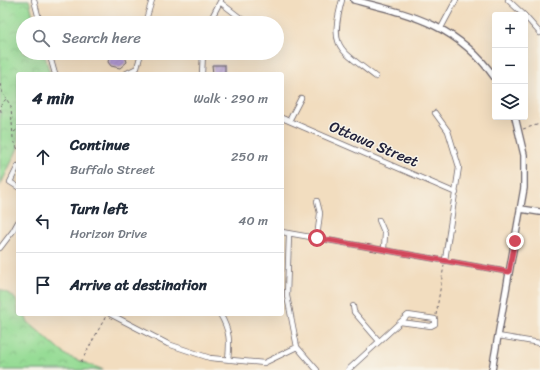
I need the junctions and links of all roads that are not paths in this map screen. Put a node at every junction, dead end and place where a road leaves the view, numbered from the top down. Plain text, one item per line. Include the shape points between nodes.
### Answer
1 (34, 0) edge
2 (152, 0) edge
3 (342, 0) edge
4 (354, 0) edge
5 (456, 0) edge
6 (508, 0) edge
7 (221, 1) edge
8 (520, 12) edge
9 (38, 16) edge
10 (147, 16) edge
11 (213, 16) edge
12 (239, 16) edge
13 (528, 20) edge
14 (440, 28) junction
15 (540, 33) edge
16 (51, 60) edge
17 (139, 60) edge
18 (203, 60) edge
19 (54, 72) edge
20 (129, 72) edge
21 (202, 72) edge
22 (492, 74) edge
23 (376, 77) dead end
24 (301, 98) dead end
25 (435, 113) dead end
26 (284, 119) edge
27 (516, 120) edge
28 (289, 121) junction
29 (16, 170) edge
30 (16, 186) edge
31 (456, 193) junction
32 (317, 201) dead end
33 (521, 209) junction
34 (540, 212) edge
35 (379, 220) dead end
36 (16, 226) edge
37 (284, 233) edge
38 (289, 234) junction
39 (317, 238) junction
40 (0, 248) edge
41 (384, 249) junction
42 (445, 260) junction
43 (509, 272) junction
44 (353, 306) dead end
45 (113, 316) edge
46 (221, 316) edge
47 (400, 322) junction
48 (498, 336) junction
49 (379, 341) junction
50 (540, 343) edge
51 (297, 347) junction
52 (228, 360) junction
53 (317, 370) edge
54 (348, 370) edge
55 (492, 370) edge

1 - 9 street
2 - 10 street
3 - 23 street via 335,30 340,47
4 - 14 street via 415,17
5 - 14 street
6 - 8 street
7 - 11 street
7 - 12 street
13 - 15 street
14 - 22 street via 480,58
16 - 19 street
17 - 20 street via 137,68
18 - 21 street
24 - 28 street
25 - 31 street via 448,131 460,166
26 - 28 street, Ottawa Street
27 - 33 street via 524,172
28 - 31 street, Ottawa Street
29 - 30 street via 10,182
31 - 42 street
32 - 39 street via 320,213
33 - 34 street
33 - 43 street
35 - 41 street via 385,234
36 - 40 street
37 - 38 street
38 - 39 street
38 - 51 street via 286,296
39 - 41 street
41 - 42 street
42 - 43 street
43 - 48 street
44 - 49 street via 354,312
45 - 52 street via 168,344 210,358
46 - 52 street via 228,328
47 - 47 street via 431,326 435,324 435,319 408,314
47 - 49 street
48 - 50 street
48 - 55 street
49 - 54 street
51 - 52 street via 264,364
51 - 53 street

